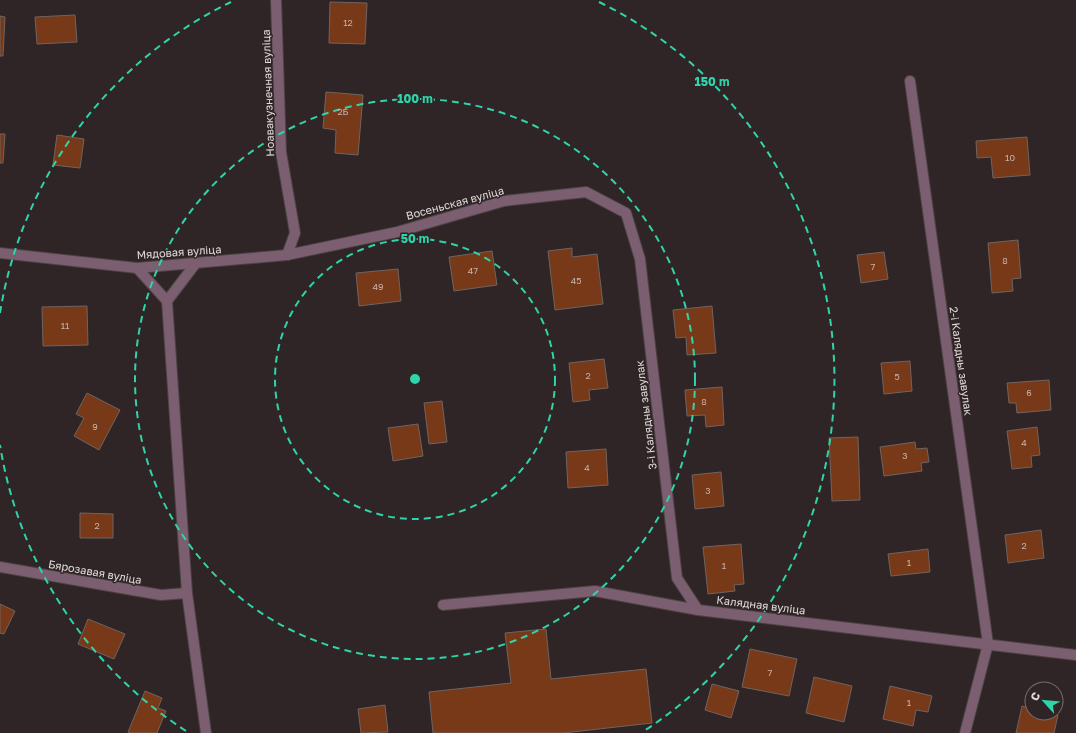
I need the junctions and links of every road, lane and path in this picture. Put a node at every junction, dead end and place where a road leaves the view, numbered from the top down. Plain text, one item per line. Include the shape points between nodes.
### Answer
1 (276, 0) edge
2 (910, 81) dead end
3 (626, 213) joint
4 (0, 253) edge
5 (288, 255) junction
6 (196, 263) junction
7 (137, 268) junction
8 (167, 301) junction
9 (0, 567) edge
10 (187, 593) junction
11 (443, 605) dead end
12 (698, 610) junction
13 (988, 644) junction
14 (1076, 655) edge
15 (206, 733) edge
16 (965, 733) edge

1 - 5 street, Ноавакузнечная вуліца via 281,152 295,233
2 - 13 street, 2-і Калядны завулак
3 - 5 street, Восеньская вуліца via 586,192 504,201 397,232
3 - 12 street, 3-і Калядны завулак via 640,259 677,578
4 - 7 street, Мядовая вуліца
5 - 6 street, Мядовая вуліца
6 - 7 street, Мядовая вуліца
6 - 8 street
7 - 8 street
8 - 10 street
9 - 10 street, Бярозавая вуліца via 161,596
10 - 15 street
11 - 12 street, Калядная вуліца via 594,591
12 - 13 street, Калядная вуліца
13 - 14 street, Калядная вуліца
13 - 16 street

